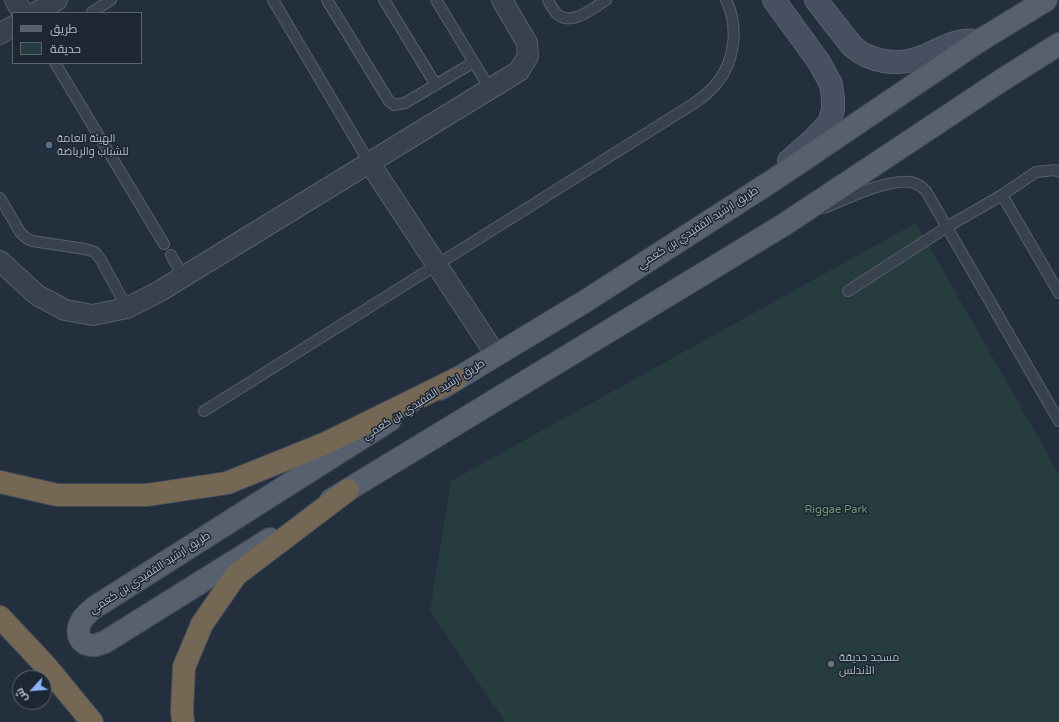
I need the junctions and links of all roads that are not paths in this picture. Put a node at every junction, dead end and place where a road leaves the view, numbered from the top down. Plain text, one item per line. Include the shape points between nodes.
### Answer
1 (15, 0) edge
2 (57, 0) edge
3 (111, 0) edge
4 (273, 0) edge
5 (327, 0) edge
6 (384, 0) edge
7 (436, 0) edge
8 (502, 0) edge
9 (548, 0) edge
10 (605, 0) edge
11 (726, 0) edge
12 (774, 0) edge
13 (816, 0) edge
14 (1046, 0) edge
15 (22, 12) edge
16 (37, 12) edge
17 (92, 12) dead end
18 (12, 27) edge
19 (0, 34) edge
20 (978, 41) junction
21 (1059, 44) edge
22 (474, 62) junction
23 (56, 64) edge
24 (436, 85) junction
25 (490, 89) junction
26 (369, 162) junction
27 (1059, 172) edge
28 (775, 179) junction
29 (1002, 195) junction
30 (0, 198) edge
31 (785, 224) junction
32 (947, 227) junction
33 (164, 244) dead end
34 (171, 255) dead end
35 (0, 261) edge
36 (437, 265) junction
37 (183, 276) junction
38 (848, 291) dead end
39 (1059, 293) edge
40 (127, 308) junction
41 (496, 355) junction
42 (456, 379) junction
43 (204, 411) dead end
44 (1059, 421) edge
45 (0, 482) edge
46 (348, 490) junction
47 (0, 617) edge
48 (92, 722) edge
49 (183, 722) edge

1 - 15 street
2 - 16 street
3 - 17 lane
4 - 26 lane
5 - 24 lane via 389,101 394,105 405,103
6 - 24 lane
7 - 22 lane
8 - 25 street via 527,43 528,56 519,71
9 - 10 lane via 557,14 571,19
11 - 36 lane via 733,21 732,53 726,69 706,94
12 - 28 street via 826,72 834,104 831,119 826,127 792,158
13 - 20 street via 852,46 877,60 911,60 955,43
14 - 20 main road, طريق ارشيد القفيدي بن كعمي
18 - 19 street
20 - 28 main road, طريق ارشيد القفيدي بن كعمي
21 - 31 main road, طريق ارشيد القفيدي بن كعمي
22 - 24 lane
22 - 25 lane
23 - 33 lane
25 - 26 street
26 - 36 street
26 - 37 street
27 - 29 lane via 1036,172
28 - 41 main road, طريق ارشيد القفيدي بن كعمي via 584,302
29 - 32 lane
29 - 39 lane
30 - 40 lane via 20,232 28,239 95,252
31 - 32 lane via 886,184 910,182 926,191
31 - 46 main road, طريق ارشيد القفيدي بن كعمي
32 - 38 lane
32 - 44 lane
34 - 37 lane
35 - 40 street via 37,295 65,310 93,316
36 - 41 street
36 - 43 lane
37 - 40 street
41 - 42 main road, طريق ارشيد القفيدي بن كعمي
42 - 45 highway via 324,444 227,483 146,496 57,495
42 - 46 main road, طريق ارشيد القفيدي بن كعمي via 95,607 82,619 79,635 90,645 98,645 113,637
46 - 49 highway via 231,581 202,624 184,667
47 - 48 highway via 46,666

